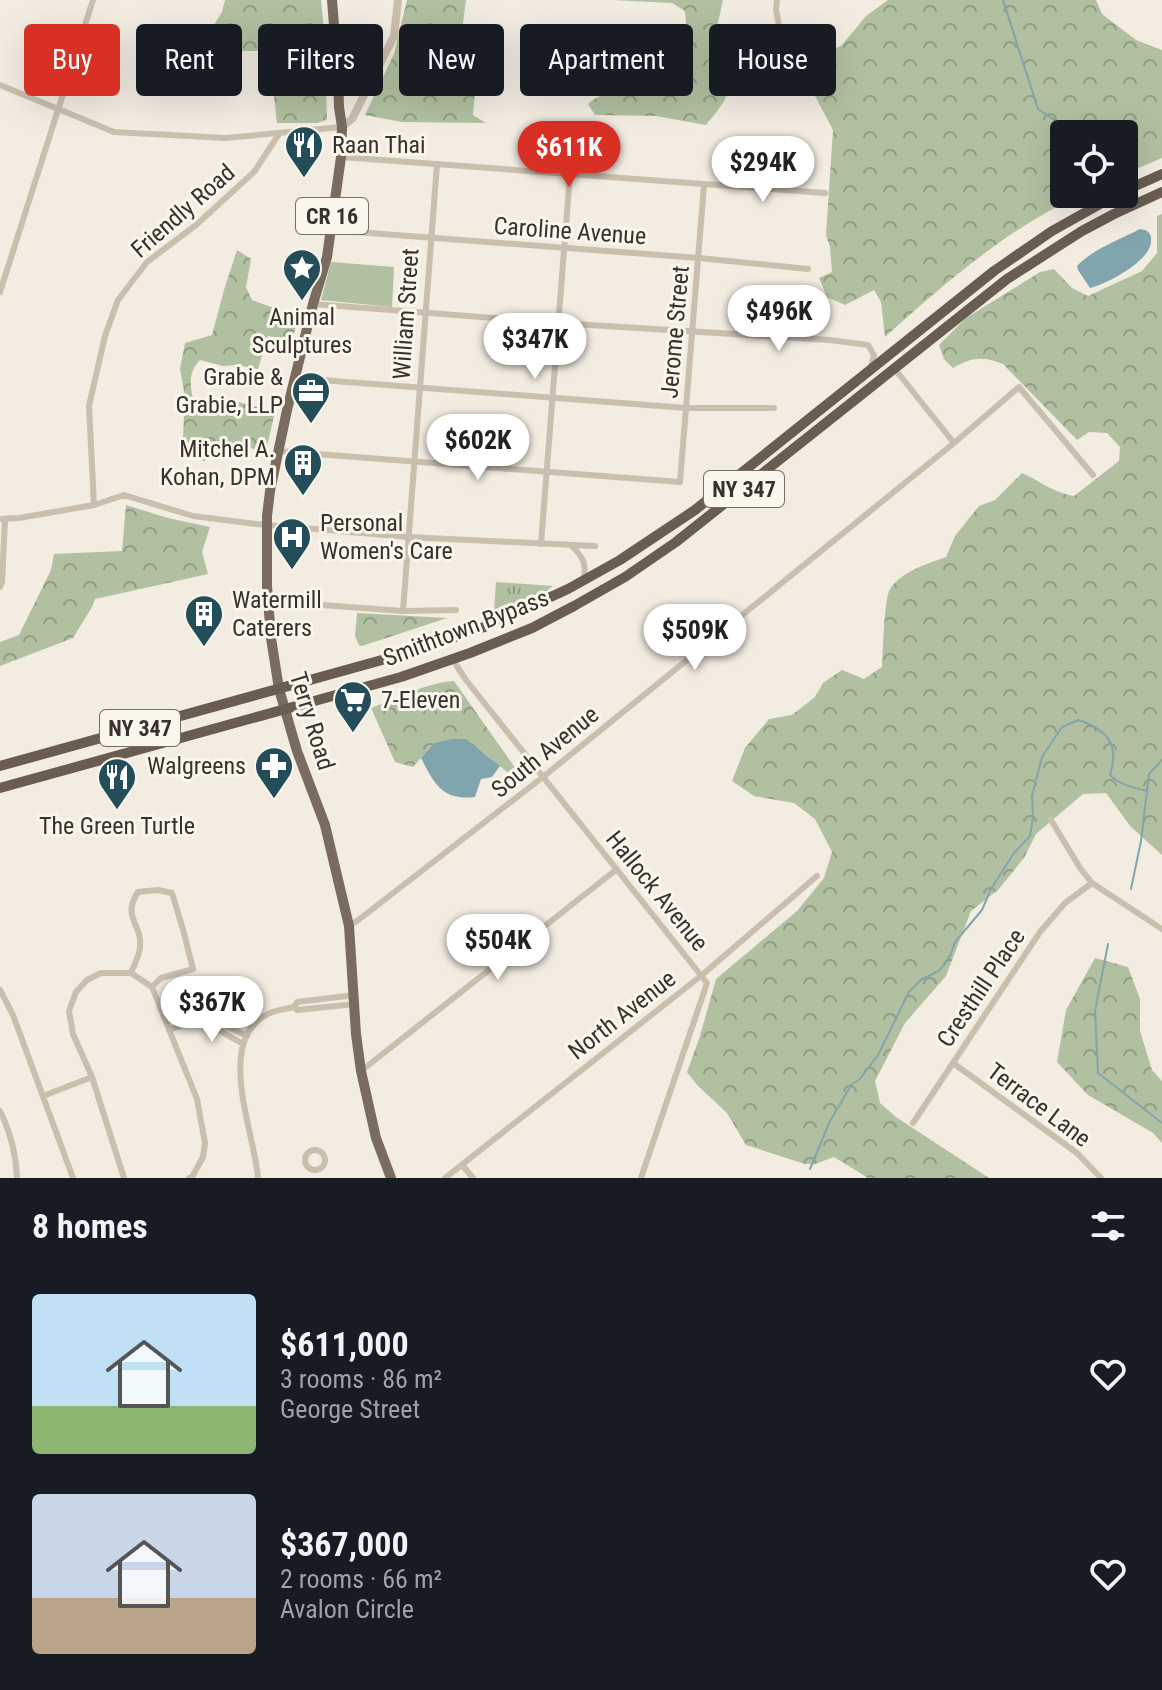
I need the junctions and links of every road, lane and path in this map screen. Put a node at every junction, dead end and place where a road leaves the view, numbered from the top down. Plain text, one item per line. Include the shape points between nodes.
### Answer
1 (93, 0) edge
2 (332, 0) edge
3 (398, 0) edge
4 (777, 0) edge
5 (779, 24) edge
6 (0, 85) edge
7 (58, 109) junction
8 (342, 127) junction
9 (279, 134) junction
10 (341, 157) junction
11 (437, 164) junction
12 (570, 174) junction
13 (1162, 174) edge
14 (704, 185) junction
15 (1138, 185) edge
16 (1162, 192) edge
17 (825, 193) dead end
18 (1092, 208) edge
19 (330, 230) junction
20 (430, 239) junction
21 (564, 249) junction
22 (699, 258) junction
23 (808, 269) dead end
24 (0, 292) edge
25 (313, 304) junction
26 (425, 313) junction
27 (558, 323) junction
28 (693, 332) junction
29 (893, 368) junction
30 (870, 370) junction
31 (295, 378) junction
32 (419, 387) junction
33 (553, 398) junction
34 (686, 408) junction
35 (774, 408) dead end
36 (954, 443) junction
37 (278, 451) junction
38 (414, 461) junction
39 (547, 472) junction
40 (1093, 475) dead end
41 (94, 505) junction
42 (2, 520) edge
43 (267, 525) junction
44 (408, 537) junction
45 (541, 544) junction
46 (572, 546) junction
47 (595, 546) dead end
48 (583, 581) junction
49 (0, 587) edge
50 (267, 601) junction
51 (456, 610) dead end
52 (403, 611) junction
53 (453, 660) junction
54 (279, 689) junction
55 (284, 709) junction
56 (0, 766) edge
57 (543, 777) junction
58 (0, 788) edge
59 (1051, 820) dead end
60 (617, 869) junction
61 (817, 876) dead end
62 (1092, 883) junction
63 (349, 926) junction
64 (1162, 929) edge
65 (131, 973) junction
66 (702, 975) junction
67 (152, 987) junction
68 (0, 990) edge
69 (355, 999) junction
70 (207, 1017) junction
71 (169, 1030) junction
72 (247, 1036) junction
73 (243, 1044) junction
74 (953, 1063) junction
75 (361, 1071) junction
76 (92, 1077) junction
77 (43, 1096) junction
78 (0, 1111) edge
79 (913, 1123) dead end
80 (462, 1165) junction
81 (311, 1170) dead end
82 (17, 1178) edge
83 (73, 1178) edge
84 (124, 1178) edge
85 (189, 1178) edge
86 (258, 1178) edge
87 (309, 1178) edge
88 (391, 1178) edge
89 (445, 1178) edge
90 (473, 1178) edge
91 (641, 1178) edge
92 (1101, 1178) edge

1 - 7 street
2 - 8 main road, CR 16
3 - 8 street via 394,36 352,119
4 - 5 street
6 - 7 street
7 - 9 street via 114,132 226,138
7 - 24 street
8 - 9 street
8 - 10 main road, Terry Road / CR 16
9 - 41 street, Friendly Road via 254,172 147,262 118,300 89,406
10 - 11 street
10 - 19 main road, Terry Road / CR 16
11 - 12 street
11 - 20 street, William Street
12 - 14 street
12 - 21 street
13 - 15 highway
14 - 17 street
14 - 22 street, Jerome Street
16 - 29 highway, Smithtown Bypass / NY 347 via 1037,259
18 - 30 highway, Smithtown Bypass / NY 347 via 1024,250
19 - 20 street, Caroline Avenue
19 - 25 main road, Terry Road / CR 16
20 - 21 street, Caroline Avenue
20 - 26 street, William Street
21 - 22 street, Caroline Avenue
21 - 27 street
22 - 23 street, Caroline Avenue
22 - 28 street, Jerome Street
25 - 26 street
25 - 31 main road, Terry Road / CR 16
26 - 27 street
26 - 32 street, William Street
27 - 28 street
27 - 33 street
28 - 30 street via 866,344 874,355
28 - 34 street, Jerome Street
29 - 36 street
29 - 53 highway, Smithtown Bypass / NY 347 via 644,564 539,624
30 - 48 highway, Smithtown Bypass / NY 347 via 695,510
31 - 32 street
31 - 37 main road, Terry Road / CR 16
32 - 33 street
32 - 38 street, William Street
33 - 34 street
33 - 39 street
34 - 35 street
34 - 39 street, Jerome Street via 680,482
36 - 40 street, South Avenue via 1019,387
36 - 57 street, South Avenue
37 - 38 street
37 - 43 main road, Terry Road / CR 16
38 - 39 street
38 - 44 street, William Street
39 - 45 street
41 - 42 street
41 - 43 street via 124,495 193,516
42 - 49 street
43 - 44 street
43 - 50 main road, Terry Road / CR 16
44 - 45 street
44 - 52 street, William Street
45 - 46 street
46 - 47 street
46 - 48 street via 585,563
48 - 54 highway, Smithtown Bypass / NY 347 via 452,639
50 - 52 street
50 - 54 main road, Terry Road / CR 16
51 - 52 street
53 - 55 highway, Smithtown Bypass / NY 347
53 - 57 street, Hallock Avenue
54 - 55 main road, Terry Road / CR 16
54 - 56 highway, Smithtown Bypass / NY 347
55 - 58 highway, Smithtown Bypass / NY 347
55 - 63 main road, Terry Road / CR 16 via 325,825
57 - 60 street, Hallock Avenue
57 - 63 street, South Avenue
59 - 62 street
60 - 66 street, Hallock Avenue
60 - 75 street
61 - 66 street, North Avenue
62 - 64 street
62 - 74 street, Cresthill Place via 1040,932
63 - 69 main road, Terry Road / CR 16
65 - 67 street
65 - 67 street via 141,946 131,902 138,892 172,893 193,969 161,978
65 - 76 street via 101,973 76,992 69,1011 73,1034
66 - 80 street, North Avenue
66 - 91 street, Hallock Avenue via 707,983
67 - 71 street
68 - 77 street
69 - 72 street via 297,1002 266,1015
69 - 75 main road, Terry Road / CR 16
70 - 71 street
70 - 72 street
70 - 73 street
71 - 85 street via 197,1099 205,1143 203,1157
72 - 73 street
73 - 86 street via 240,1078
74 - 79 street, Cresthill Place
74 - 92 street, Terrace Lane via 1077,1153
75 - 88 main road, Terry Road / CR 16
76 - 77 street
76 - 84 street
77 - 83 street
78 - 82 street via 11,1132
80 - 89 street, North Avenue
80 - 90 street
81 - 87 street

